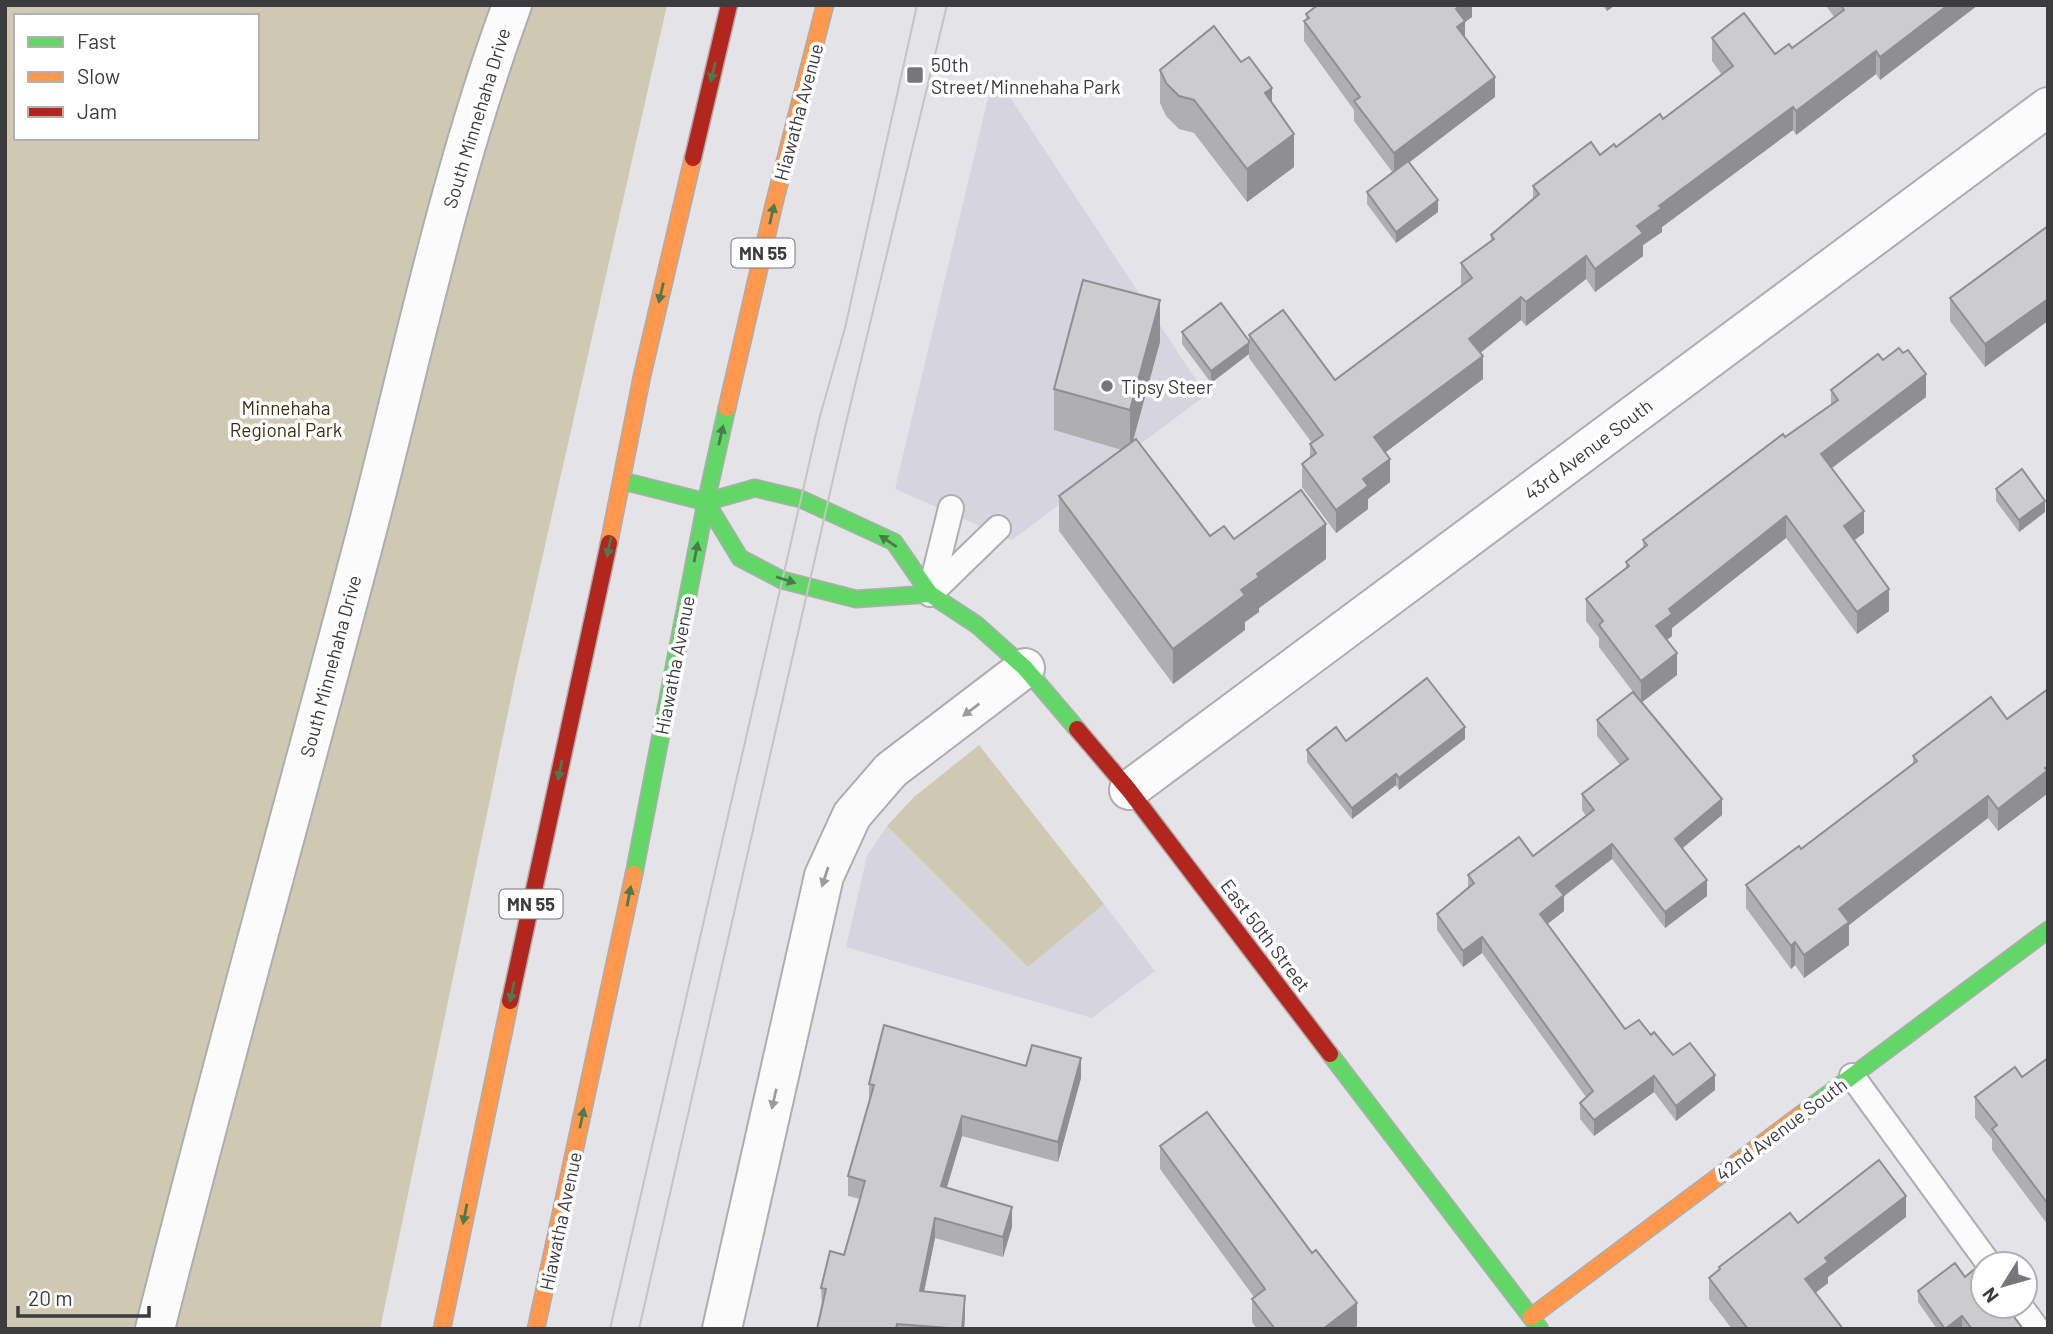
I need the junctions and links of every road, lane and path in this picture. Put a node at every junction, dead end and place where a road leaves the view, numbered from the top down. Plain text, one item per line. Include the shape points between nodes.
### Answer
1 (512, 5) edge
2 (729, 5) edge
3 (825, 5) edge
4 (2048, 107) edge
5 (623, 481) junction
6 (706, 502) junction
7 (951, 508) dead end
8 (998, 528) dead end
9 (930, 594) junction
10 (1025, 668) junction
11 (1129, 790) junction
12 (2048, 930) edge
13 (1852, 1076) junction
14 (1979, 1250) edge
15 (1528, 1325) edge
16 (155, 1329) edge
17 (442, 1329) edge
18 (536, 1329) edge
19 (722, 1329) edge

1 - 16 street, South Minnehaha Drive via 448,206
2 -> 5 main road, MN 55 via 645,362
6 -> 3 main road, Hiawatha Avenue / MN 55
4 - 11 street, 43rd Avenue South
5 - 6 main road
5 -> 17 main road, MN 55
6 -> 9 main road via 740,558 782,580 856,599
9 -> 6 main road, East 50th Street via 894,542 801,499 755,488
18 -> 6 main road, Hiawatha Avenue / MN 55 via 625,919
7 - 9 lane
8 - 9 lane
9 - 10 main road, East 50th Street via 977,625
10 - 11 main road, East 50th Street
10 -> 19 street via 891,770 846,827 824,876
11 - 15 main road, East 50th Street
12 - 13 main road, 42nd Avenue South
13 - 14 lane
13 - 15 main road, 42nd Avenue South

